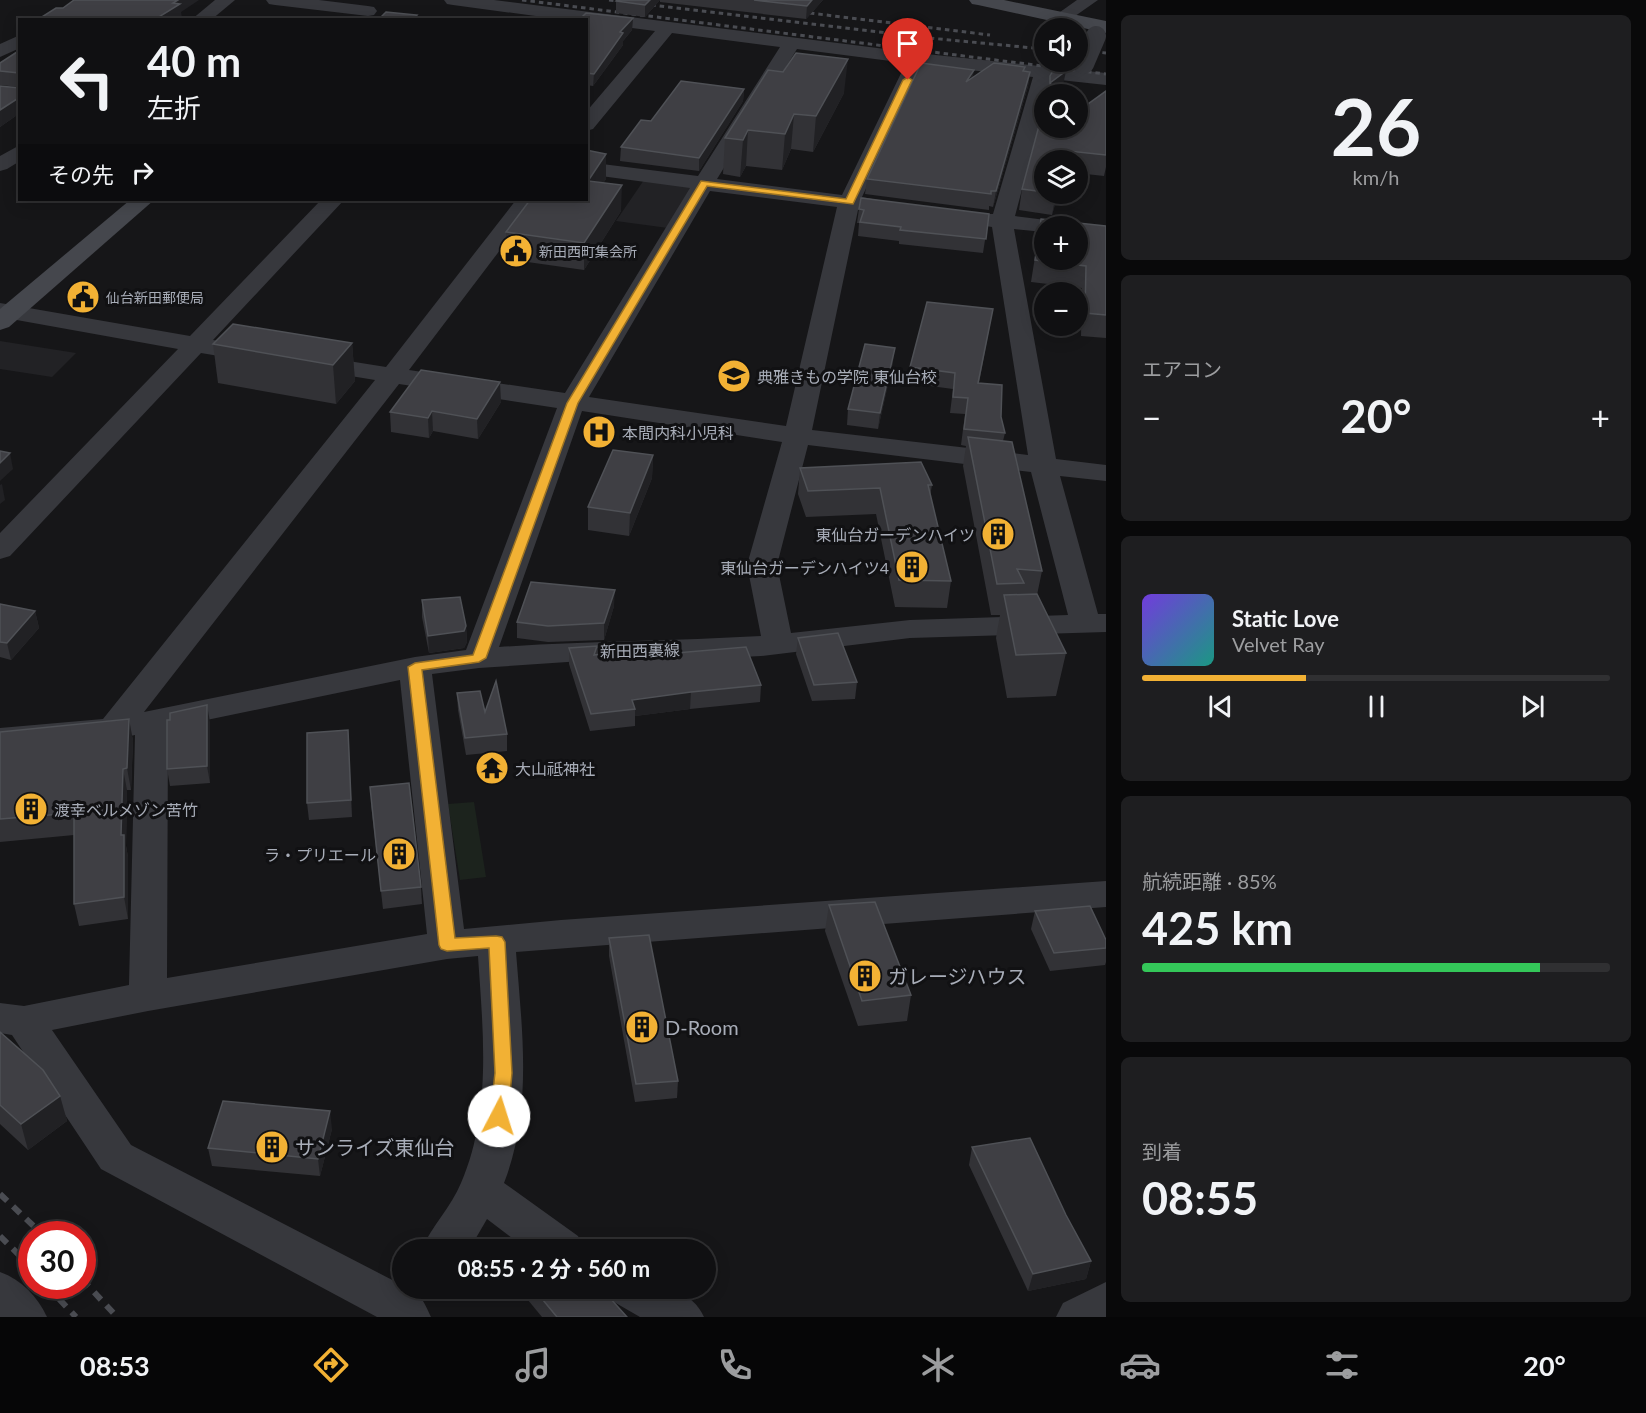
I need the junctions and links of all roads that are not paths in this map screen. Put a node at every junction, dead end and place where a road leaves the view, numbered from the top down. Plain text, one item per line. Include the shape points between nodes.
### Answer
1 (226, 0) edge
2 (275, 0) edge
3 (453, 0) edge
4 (978, 0) edge
5 (1089, 0) edge
6 (369, 10) edge
7 (513, 14) edge
8 (1062, 17) junction
9 (202, 18) edge
10 (561, 18) edge
11 (588, 20) edge
12 (668, 27) junction
13 (1101, 31) edge
14 (18, 41) edge
15 (792, 43) junction
16 (0, 52) edge
17 (1088, 56) edge
18 (917, 59) junction
19 (1034, 70) edge
20 (1044, 72) edge
21 (1052, 72) edge
22 (1106, 79) edge
23 (588, 123) edge
24 (18, 152) edge
25 (0, 165) edge
26 (588, 168) edge
27 (704, 183) junction
28 (142, 201) edge
29 (332, 201) edge
30 (526, 201) edge
31 (849, 202) junction
32 (885, 207) edge
33 (955, 216) edge
34 (1002, 222) junction
35 (1034, 225) edge
36 (4, 314) edge
37 (194, 346) junction
38 (392, 376) junction
39 (572, 403) junction
40 (797, 436) junction
41 (1043, 465) junction
42 (1106, 473) edge
43 (0, 550) edge
44 (1095, 623) edge
45 (778, 644) junction
46 (479, 658) junction
47 (415, 667) junction
48 (152, 721) junction
49 (113, 729) junction
50 (0, 739) edge
51 (1106, 894) edge
52 (496, 942) junction
53 (447, 945) junction
54 (148, 996) junction
55 (12, 1019) edge
56 (480, 1189) junction
57 (450, 1239) edge
58 (547, 1239) edge
59 (0, 1292) edge
60 (649, 1299) edge
61 (1106, 1302) edge
62 (406, 1304) edge
63 (24, 1317) edge
64 (681, 1317) edge
65 (1079, 1317) edge

1 - 9 street
2 - 6 street
3 - 7 street
4 - 8 street
5 - 8 street
7 - 10 street
8 - 13 street
11 - 12 street
12 - 15 street
12 - 23 street
13 - 17 street, bridge
14 - 16 street
15 - 18 street
15 - 27 street
18 - 19 street
18 - 31 street
20 - 34 street
21 - 22 street
24 - 25 street
26 - 27 street
27 - 31 street
27 - 39 street
28 - 36 street
29 - 37 street
30 - 38 street
31 - 32 street
31 - 40 street
33 - 34 street
34 - 35 street
34 - 41 street
36 - 37 street
37 - 38 street
37 - 43 street
38 - 39 street
38 - 49 street
39 - 40 street
39 - 46 street
40 - 41 street
40 - 45 street via 762,566
41 - 42 street
41 - 44 street
44 - 45 street, 新田西裏線 via 910,629
45 - 46 street, 新田西裏線
46 - 47 street, 新田西裏線
47 - 48 street, 新田西裏線
47 - 53 street
48 - 49 street, 新田西裏線
48 - 54 street
49 - 50 street, 新田西裏線
51 - 52 street
52 - 53 street
52 - 56 street via 503,1073 497,1138
53 - 54 street
54 - 55 street
55 - 62 street via 116,1157
56 - 57 street
56 - 58 street
59 - 63 street
60 - 64 street
61 - 65 street

